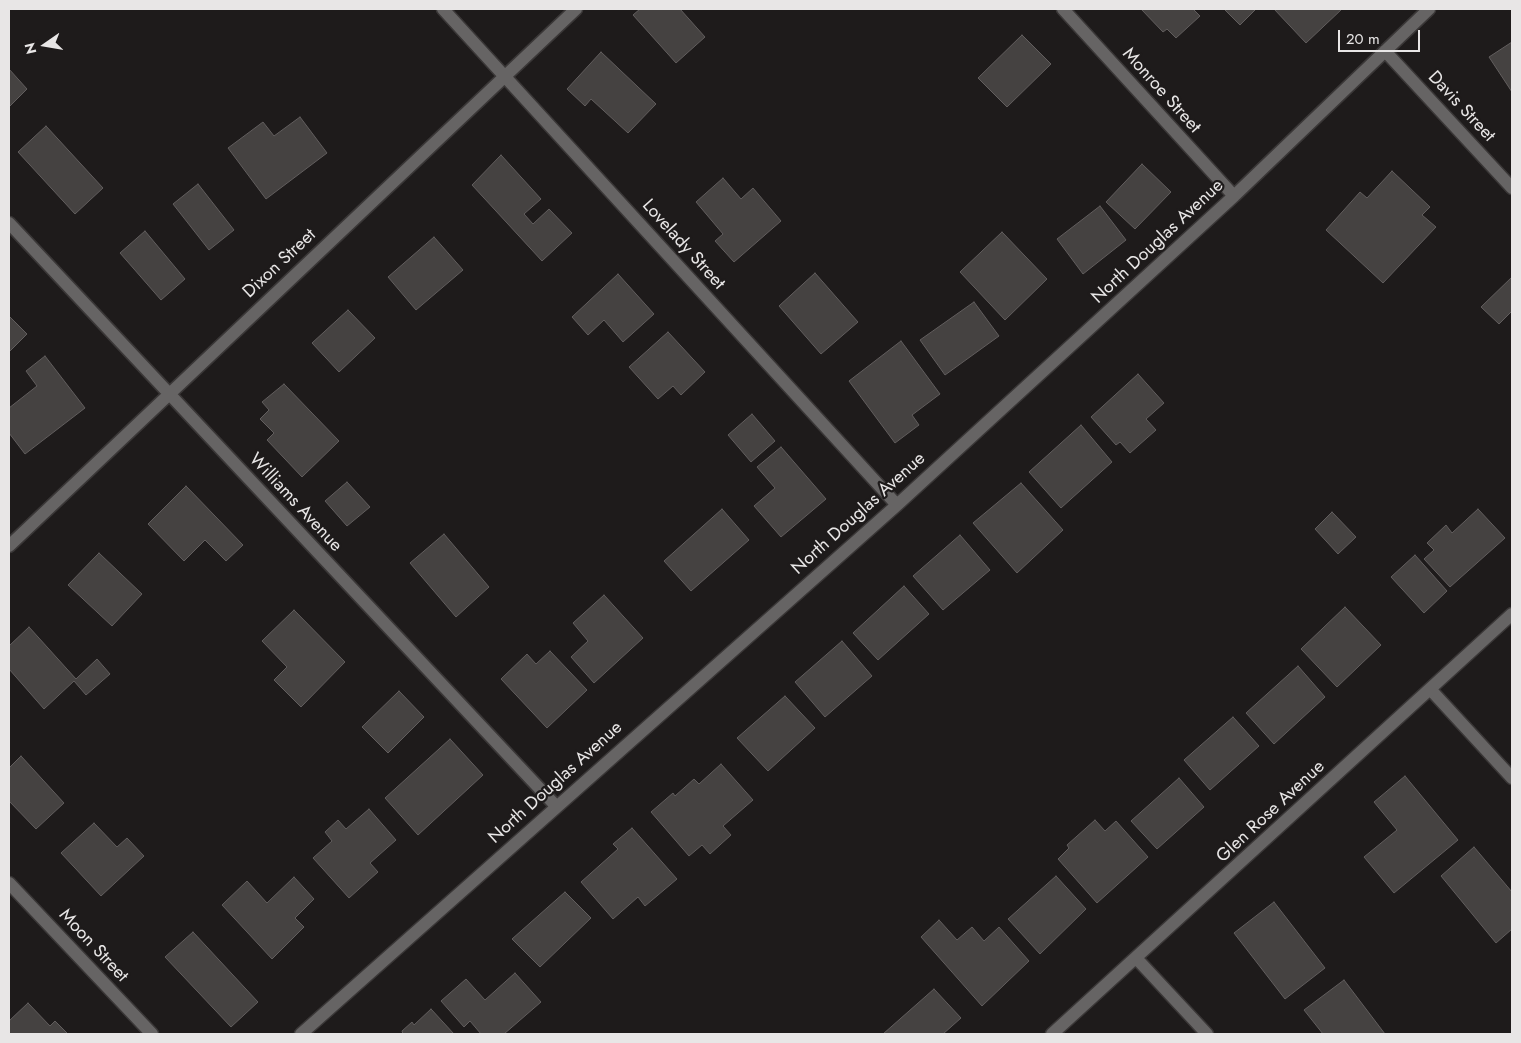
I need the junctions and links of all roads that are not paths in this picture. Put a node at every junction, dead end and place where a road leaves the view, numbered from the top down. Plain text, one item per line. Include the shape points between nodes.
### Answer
1 (443, 9) edge
2 (576, 9) edge
3 (1063, 9) edge
4 (1429, 9) edge
5 (1385, 51) junction
6 (506, 76) junction
7 (1512, 188) edge
8 (1234, 196) junction
9 (9, 223) edge
10 (169, 393) junction
11 (897, 505) junction
12 (9, 546) edge
13 (1512, 614) edge
14 (1430, 689) junction
15 (1512, 778) edge
16 (556, 806) junction
17 (9, 883) edge
18 (1137, 959) junction
19 (152, 1034) edge
20 (301, 1034) edge
21 (1052, 1034) edge
22 (1207, 1034) edge

1 - 6 street, Lovelady Street
2 - 6 street, Dixon Street
3 - 8 street, Monroe Street
4 - 5 street, North Douglas Avenue
5 - 7 street, Davis Street
5 - 8 street, North Douglas Avenue
6 - 10 street, Dixon Street
6 - 11 street, Lovelady Street
8 - 11 street, North Douglas Avenue
9 - 10 street, Williams Avenue
10 - 12 street, Dixon Street
10 - 16 street, Williams Avenue
11 - 16 street, North Douglas Avenue
13 - 14 street, Glen Rose Avenue
14 - 15 street
14 - 18 street, Glen Rose Avenue
16 - 20 street, North Douglas Avenue
17 - 19 street, Moon Street
18 - 21 street, Glen Rose Avenue
18 - 22 street

